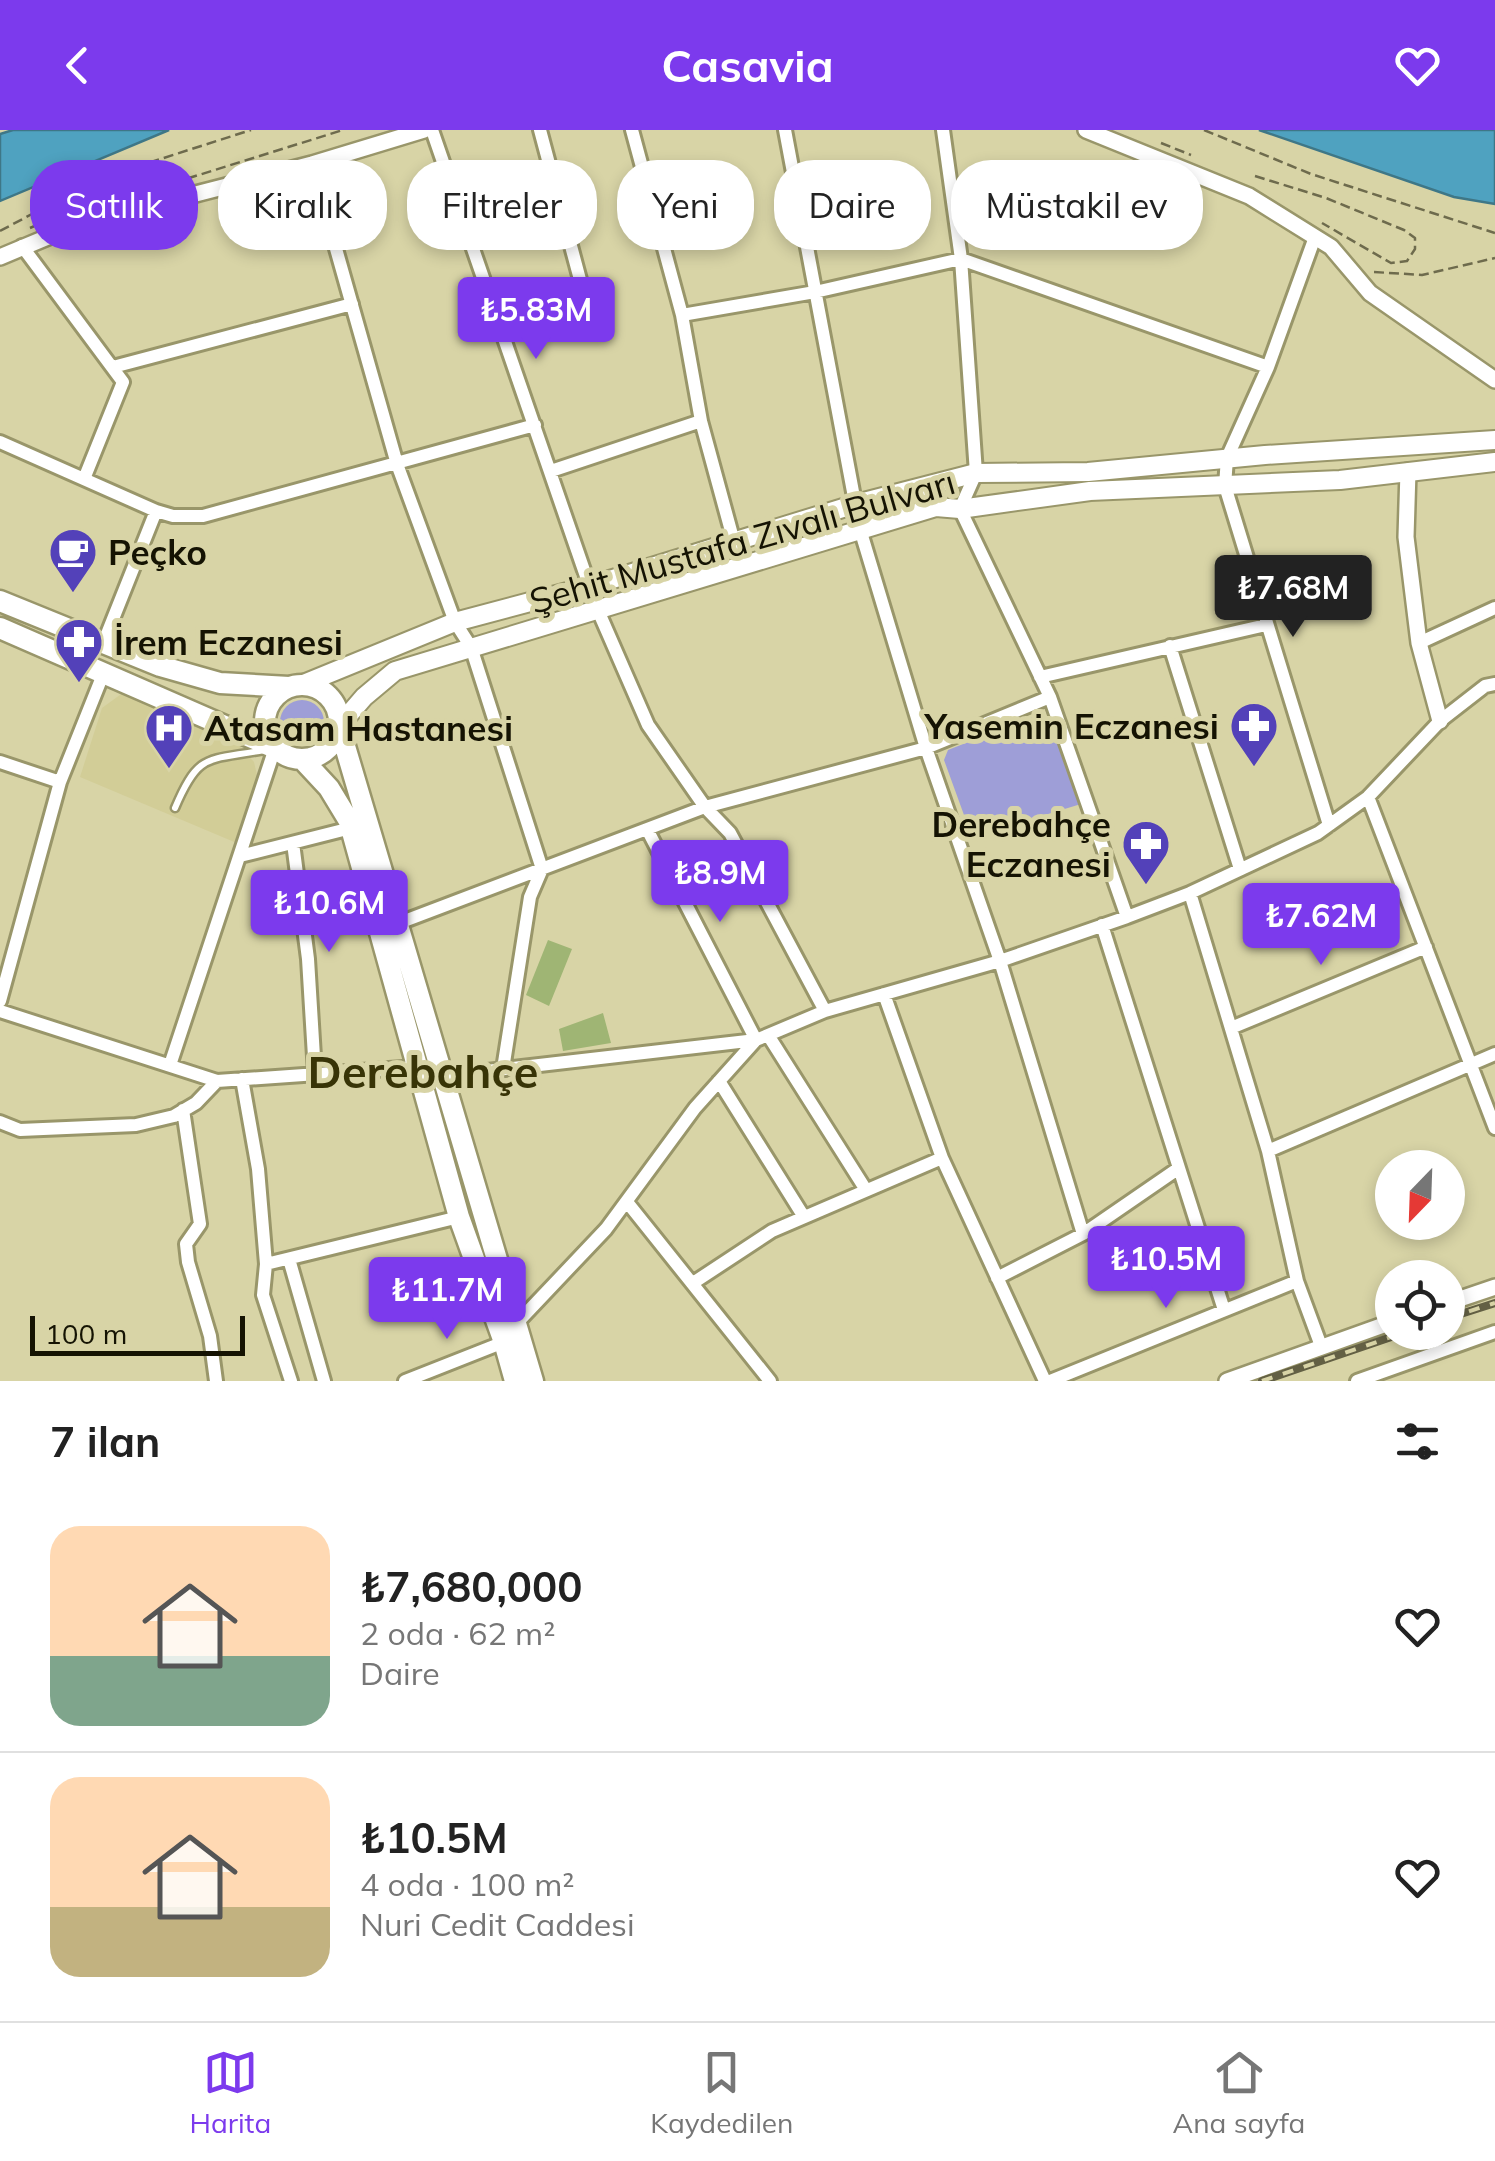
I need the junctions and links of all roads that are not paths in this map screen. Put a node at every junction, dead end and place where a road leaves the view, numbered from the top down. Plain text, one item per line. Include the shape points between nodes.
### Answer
1 (424, 130) edge
2 (432, 130) edge
3 (540, 130) edge
4 (632, 130) edge
5 (785, 130) edge
6 (943, 130) edge
7 (1086, 130) edge
8 (325, 160) edge
9 (218, 188) edge
10 (1319, 230) junction
11 (22, 246) junction
12 (337, 250) edge
13 (0, 257) edge
14 (960, 259) junction
15 (582, 288) dead end
16 (816, 292) junction
17 (352, 304) junction
18 (682, 315) junction
19 (112, 367) junction
20 (1268, 367) junction
21 (1495, 380) edge
22 (701, 421) junction
23 (535, 425) junction
24 (1495, 440) edge
25 (0, 442) edge
26 (1227, 458) junction
27 (1495, 462) edge
28 (397, 464) junction
29 (551, 471) junction
30 (1408, 471) junction
31 (976, 473) junction
32 (84, 479) junction
33 (1225, 486) junction
34 (856, 504) junction
35 (960, 509) junction
36 (156, 511) junction
37 (860, 529) junction
38 (732, 544) junction
39 (740, 564) junction
40 (590, 586) junction
41 (0, 601) edge
42 (597, 608) junction
43 (1495, 608) edge
44 (454, 622) junction
45 (1266, 625) junction
46 (0, 628) edge
47 (103, 644) junction
48 (1419, 644) junction
49 (1170, 646) junction
50 (471, 648) junction
51 (104, 672) junction
52 (1040, 677) junction
53 (1495, 684) edge
54 (295, 686) junction
55 (1050, 697) junction
56 (1440, 721) junction
57 (339, 726) junction
58 (276, 748) junction
59 (926, 748) junction
60 (302, 760) junction
61 (0, 762) edge
62 (60, 782) junction
63 (1368, 796) junction
64 (705, 807) junction
65 (175, 808) dead end
66 (1329, 825) junction
67 (351, 828) junction
68 (647, 829) junction
69 (293, 843) junction
70 (240, 856) junction
71 (542, 869) junction
72 (1240, 869) junction
73 (1190, 893) junction
74 (1127, 917) junction
75 (399, 923) junction
76 (1102, 925) junction
77 (1426, 947) junction
78 (1000, 962) junction
79 (884, 994) junction
80 (0, 1002) edge
81 (0, 1010) edge
82 (825, 1012) junction
83 (1231, 1028) junction
84 (762, 1038) junction
85 (1495, 1054) edge
86 (1472, 1064) junction
87 (170, 1065) junction
88 (417, 1067) junction
89 (503, 1069) junction
90 (315, 1073) junction
91 (444, 1076) junction
92 (242, 1079) junction
93 (217, 1081) junction
94 (719, 1082) junction
95 (183, 1110) junction
96 (0, 1122) edge
97 (1495, 1128) edge
98 (1268, 1151) junction
99 (942, 1158) junction
100 (1179, 1168) junction
101 (866, 1190) junction
102 (627, 1202) junction
103 (804, 1217) junction
104 (459, 1218) junction
105 (1083, 1234) junction
106 (289, 1260) junction
107 (266, 1264) junction
108 (998, 1278) junction
109 (1297, 1281) junction
110 (693, 1283) junction
111 (1495, 1288) edge
112 (1465, 1298) edge
113 (1224, 1310) junction
114 (1375, 1328) edge
115 (1495, 1332) edge
116 (509, 1341) junction
117 (1321, 1346) junction
118 (216, 1381) edge
119 (291, 1381) edge
120 (324, 1381) edge
121 (405, 1381) edge
122 (502, 1381) edge
123 (514, 1381) edge
124 (532, 1381) edge
125 (770, 1381) edge
126 (1048, 1381) edge
127 (1226, 1381) edge
128 (1356, 1381) edge

1 - 8 street
2 - 23 street
3 - 15 street
4 - 18 street
5 - 16 street
6 - 14 street
7 - 10 street
9 - 11 street
10 - 20 street
10 - 21 street via 1370,293
11 - 13 street
11 - 19 street
12 - 17 street
14 - 16 street
14 - 20 street
14 - 31 street
16 - 18 street
16 - 34 street
17 - 19 street
17 - 28 street
18 - 22 street
19 - 32 street via 123,382
20 - 26 street
22 - 29 street
22 - 38 street
23 - 28 street
23 - 29 street
24 - 26 main road, Şehit Mustafa Zıvalı Bulvarı
25 - 32 street
26 - 31 main road, Şehit Mustafa Zıvalı Bulvarı via 1088,472
26 - 33 street
27 - 30 main road, Şehit Mustafa Zıvalı Bulvarı
28 - 36 street via 203,516
28 - 44 street
29 - 40 street
30 - 33 main road, Şehit Mustafa Zıvalı Bulvarı
30 - 48 street via 1406,537
31 - 34 main road, Şehit Mustafa Zıvalı Bulvarı
31 - 35 street
32 - 36 street
33 - 35 main road, Şehit Mustafa Zıvalı Bulvarı via 1090,491
33 - 45 street
34 - 37 street
34 - 38 main road, Şehit Mustafa Zıvalı Bulvarı
35 - 37 main road, Şehit Mustafa Zıvalı Bulvarı via 936,507
35 - 52 street
36 - 47 street
37 - 39 main road, Şehit Mustafa Zıvalı Bulvarı
37 - 59 street
38 - 39 street
38 - 40 main road, Şehit Mustafa Zıvalı Bulvarı
39 - 42 main road, Şehit Mustafa Zıvalı Bulvarı
40 - 42 street
40 - 44 main road, Şehit Mustafa Zıvalı Bulvarı
41 - 47 main road, Şehit Mustafa Zıvalı Bulvarı
42 - 50 main road, Şehit Mustafa Zıvalı Bulvarı
42 - 64 street via 648,725
43 - 48 street
44 - 50 street
44 - 54 main road, Şehit Mustafa Zıvalı Bulvarı
45 - 49 street
45 - 66 street
46 - 51 main road
47 - 54 main road, Şehit Mustafa Zıvalı Bulvarı via 220,683
48 - 56 street
49 - 52 street
49 - 72 street
50 - 57 main road, Şehit Mustafa Zıvalı Bulvarı via 395,671
50 - 71 street
51 - 58 main road
51 - 62 street
52 - 55 street
53 - 56 street
54 - 57 main road via 314,687 334,702
54 - 58 main road via 278,694 266,714
55 - 59 street
55 - 74 street
56 - 63 street
57 - 60 main road via 331,746
57 - 75 main road
58 - 60 main road
58 - 65 lane via 204,761 188,777
58 - 70 street
59 - 64 street
59 - 78 street
60 - 67 main road via 329,788
61 - 62 street
62 - 80 street
63 - 66 street
63 - 77 street
64 - 68 street
64 - 82 street via 730,833
66 - 72 street
67 - 69 street
67 - 88 main road
68 - 71 street
68 - 84 street
69 - 70 street
69 - 90 street
70 - 87 street
71 - 75 street
71 - 89 street via 530,897
72 - 73 street
73 - 74 street
73 - 83 street
74 - 76 street
75 - 91 main road
76 - 78 street
76 - 100 street
77 - 83 street
77 - 86 street
78 - 79 street
78 - 105 street
79 - 82 street
79 - 99 street
81 - 87 street
82 - 84 street
83 - 98 street
84 - 89 street
84 - 94 street
84 - 101 street
85 - 86 street
86 - 97 street
86 - 98 street
87 - 93 street
88 - 90 street
88 - 104 main road
89 - 91 street
90 - 92 street
91 - 116 main road
92 - 93 street
92 - 107 street
93 - 95 street
94 - 102 street
94 - 103 street
95 - 96 street via 136,1126 20,1130
95 - 118 street via 200,1224 186,1244 188,1262
98 - 109 street
99 - 101 street
99 - 108 street
100 - 105 street
100 - 113 street
101 - 103 street
102 - 110 street
102 - 116 street
103 - 110 street
104 - 106 street
104 - 116 main road
105 - 108 street
106 - 107 street
106 - 120 street
107 - 119 street via 263,1295
108 - 126 street
109 - 113 street
109 - 117 street
110 - 125 street
111 - 112 street
113 - 126 street
114 - 117 street
115 - 128 street
116 - 121 street
116 - 122 street
116 - 123 main road
116 - 124 main road
117 - 127 street

